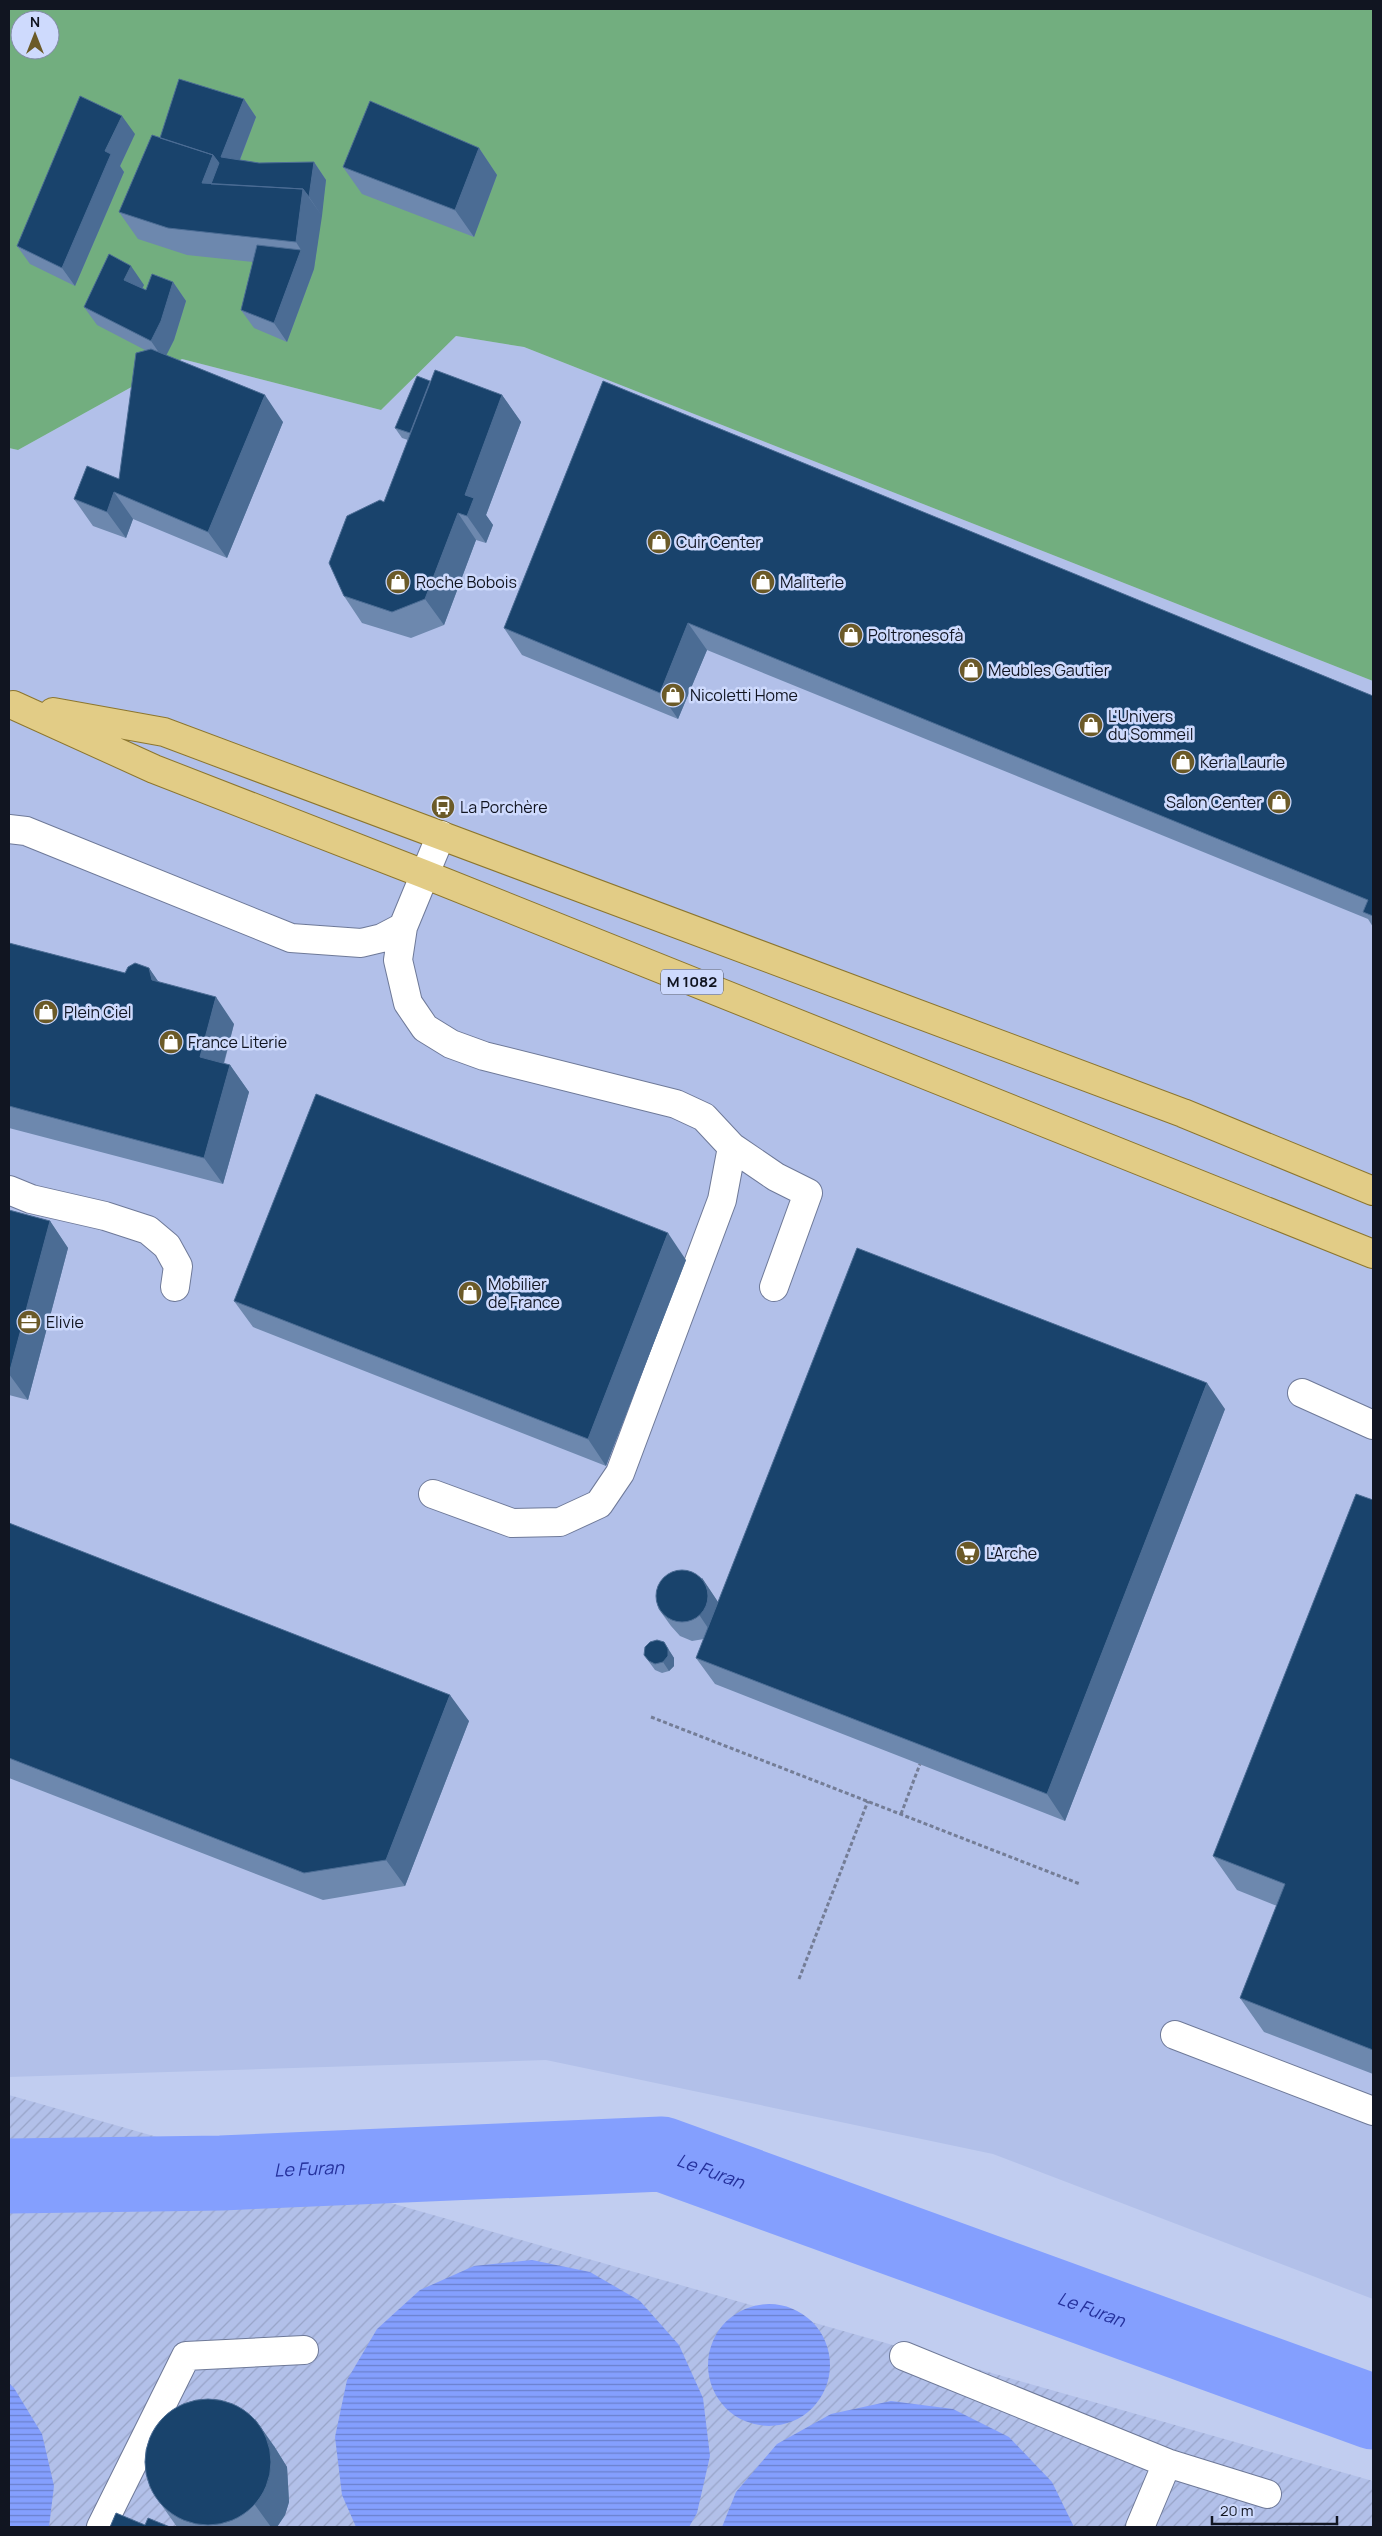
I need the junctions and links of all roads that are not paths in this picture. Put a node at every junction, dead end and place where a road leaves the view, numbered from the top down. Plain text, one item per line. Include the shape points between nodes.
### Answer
1 (11, 705) edge
2 (9, 829) edge
3 (441, 836) junction
4 (424, 874) junction
5 (403, 927) junction
6 (732, 1148) junction
7 (9, 1190) edge
8 (1373, 1191) edge
9 (1373, 1254) edge
10 (175, 1288) dead end
11 (774, 1288) dead end
12 (1302, 1393) dead end
13 (1373, 1425) edge
14 (433, 1494) dead end
15 (1175, 2035) dead end
16 (1373, 2110) edge
17 (304, 2350) dead end
18 (904, 2356) dead end
19 (1167, 2463) junction
20 (1266, 2494) dead end
21 (101, 2527) edge
22 (1140, 2527) edge

1 - 3 main road, M 1082 via 164,732
1 - 4 main road, M 1082 via 154,769
2 - 5 lane via 26,831 291,938 361,943 382,938
3 - 4 lane
3 - 8 main road, M 1082 via 1183,1113
4 - 5 lane
4 - 9 main road, M 1082
5 - 6 lane via 398,960 408,1003 425,1028 451,1044 484,1056 676,1104 704,1117
6 - 11 lane via 776,1177 808,1193
6 - 14 lane via 719,1210 620,1473 599,1504 560,1522 512,1523
7 - 10 lane via 31,1199 148,1230 167,1246 178,1266
12 - 13 lane
15 - 16 lane
17 - 21 lane via 186,2356
18 - 19 lane
19 - 20 lane
19 - 22 lane

